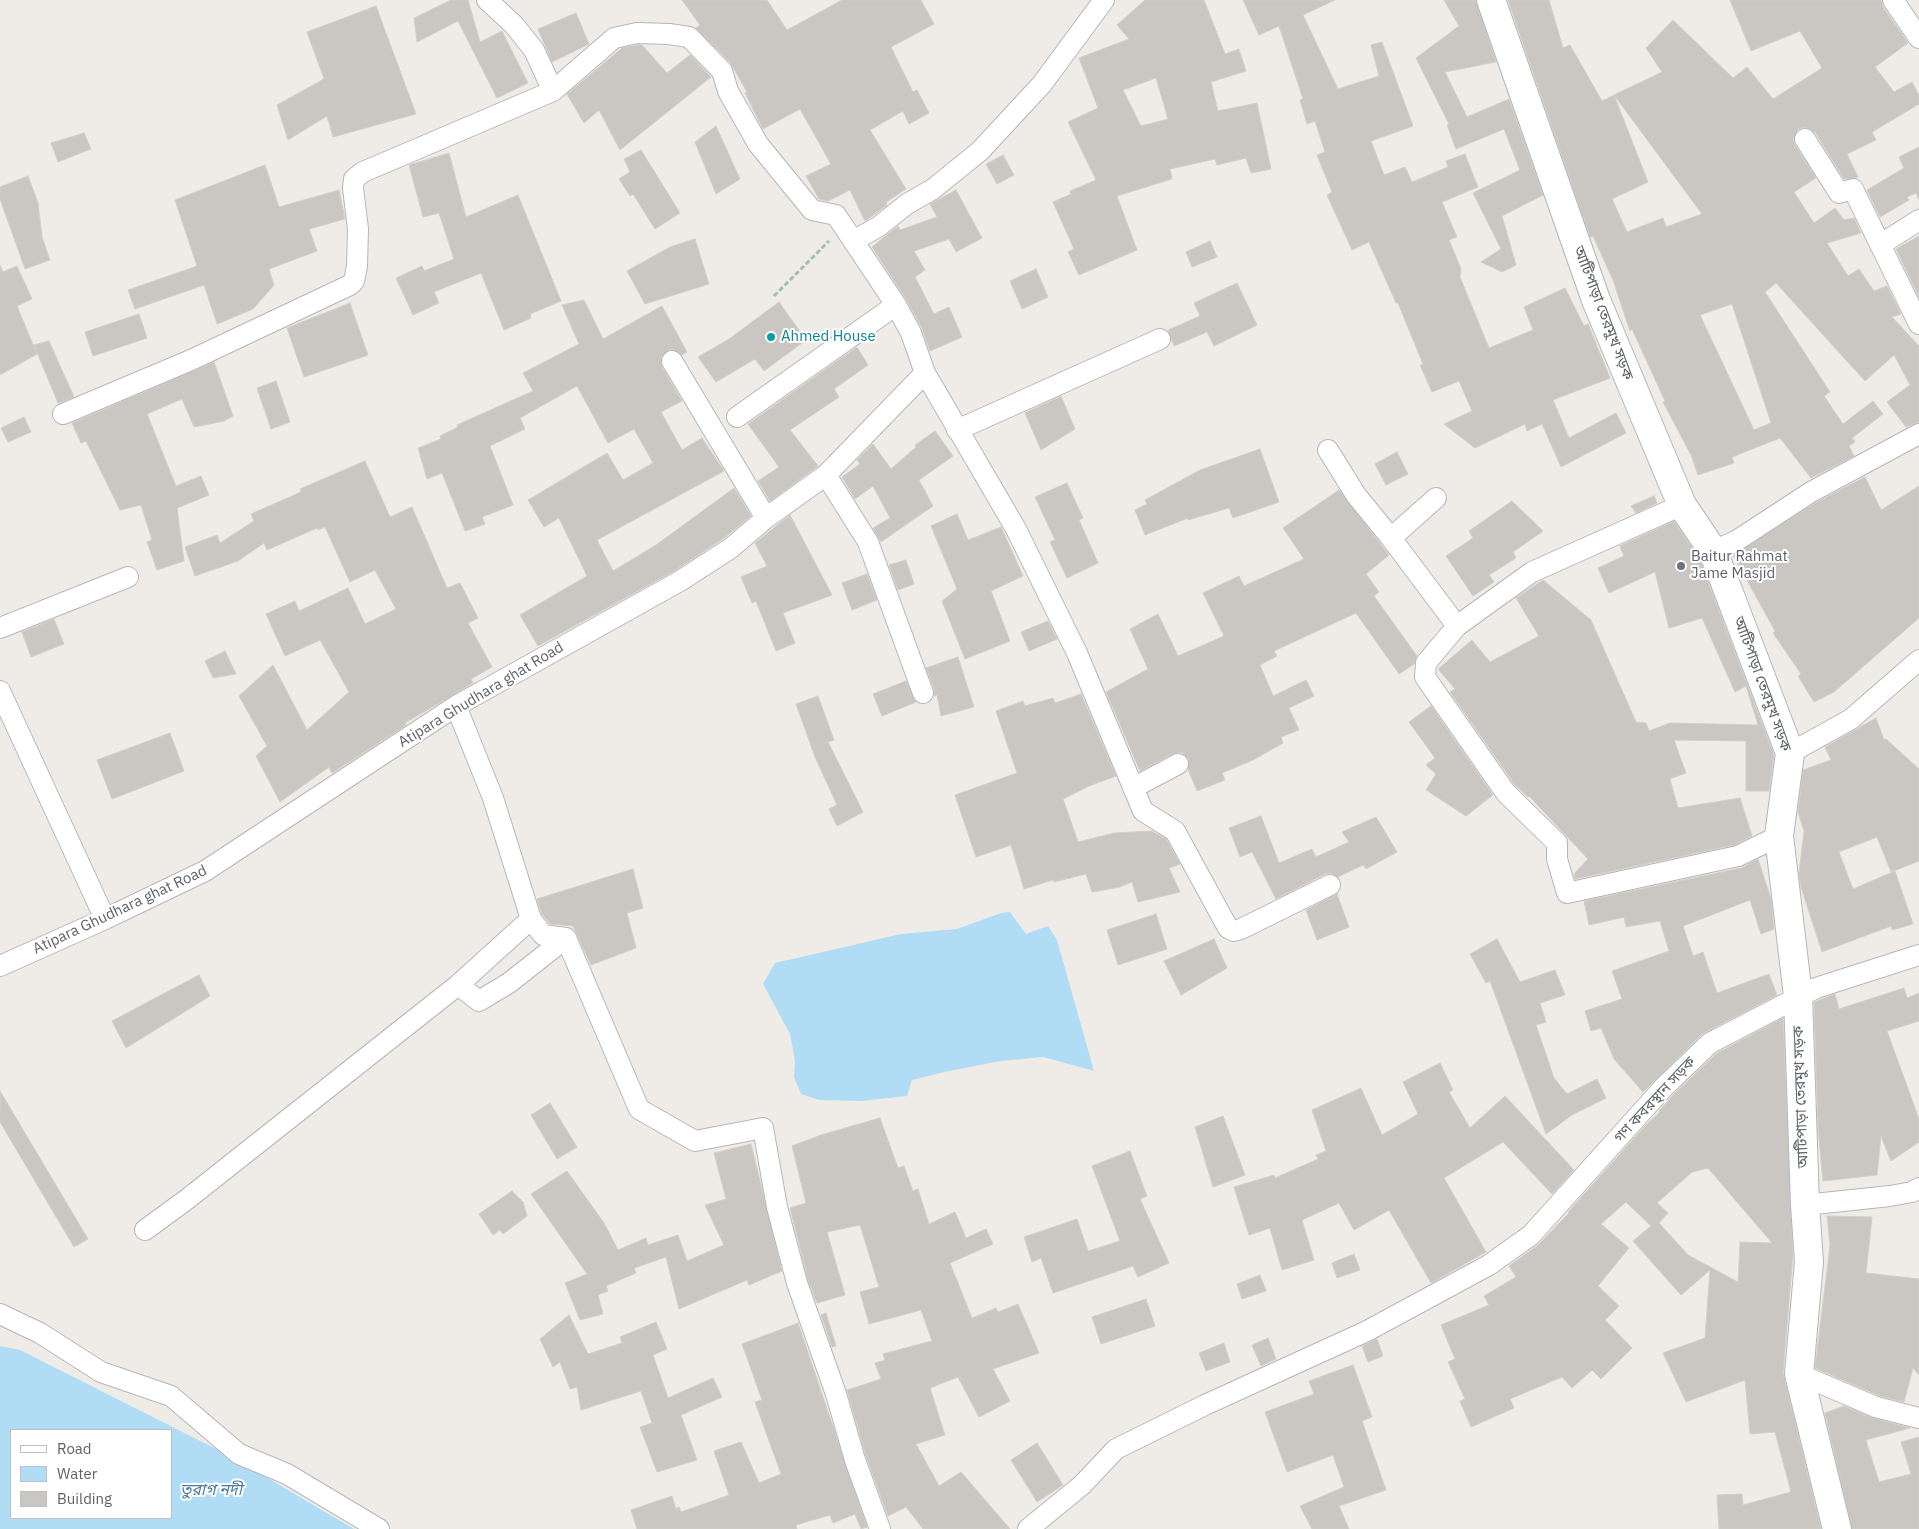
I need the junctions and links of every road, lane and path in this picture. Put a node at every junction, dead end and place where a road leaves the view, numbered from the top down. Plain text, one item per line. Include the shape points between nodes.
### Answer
1 (487, 0) edge
2 (1104, 0) edge
3 (1491, 0) edge
4 (1893, 0) edge
5 (1919, 38) edge
6 (553, 91) junction
7 (1805, 139) dead end
8 (1919, 220) edge
9 (844, 238) junction
10 (1880, 245) junction
11 (774, 296) dead end
12 (896, 305) junction
13 (1919, 324) edge
14 (1160, 339) dead end
15 (672, 361) dead end
16 (925, 373) junction
17 (63, 414) dead end
18 (737, 417) dead end
19 (957, 430) junction
20 (1919, 434) edge
21 (1328, 450) dead end
22 (826, 476) junction
23 (1436, 498) dead end
24 (1682, 505) junction
25 (766, 518) junction
26 (1391, 538) junction
27 (1713, 551) junction
28 (128, 577) dead end
29 (1457, 626) junction
30 (0, 628) edge
31 (1919, 660) edge
32 (0, 691) edge
33 (923, 693) dead end
34 (456, 706) junction
35 (8, 731) edge
36 (1790, 753) junction
37 (1178, 764) dead end
38 (1133, 788) junction
39 (1779, 836) junction
40 (1330, 885) dead end
41 (106, 919) junction
42 (531, 919) junction
43 (566, 938) junction
44 (1919, 955) edge
45 (0, 966) edge
46 (458, 985) junction
47 (1798, 996) junction
48 (1919, 1188) edge
49 (1805, 1205) junction
50 (145, 1230) dead end
51 (0, 1314) edge
52 (1799, 1374) junction
53 (1919, 1418) edge
54 (379, 1529) edge
55 (880, 1529) edge
56 (1028, 1529) edge
57 (1837, 1529) edge

1 - 6 street via 514,25 534,50
2 - 9 street via 1042,84 980,151 878,228
3 - 24 main road, আটিপাড়া তেরমুখ সড়ক via 1596,300
4 - 5 street
6 - 9 street via 614,38 637,33 689,37 722,71 728,91 758,144 812,210 836,215
6 - 17 street via 437,139 354,179 357,266 350,285 191,360
7 - 10 street via 1839,192 1853,189
8 - 10 street
9 - 11 path
9 - 12 street
10 - 13 street
12 - 16 street via 911,333
12 - 18 street
14 - 19 street
15 - 25 street
16 - 19 street
16 - 22 street, Atipara Ghudhara ghat Road
19 - 38 street via 1016,529 1077,653
20 - 27 street via 1811,492 1736,541
21 - 26 street via 1356,495
22 - 25 street, Atipara Ghudhara ghat Road
22 - 33 street via 868,542
23 - 26 street
24 - 27 main road, আটিপাড়া তেরমুখ সড়ক
24 - 29 street via 1532,572
25 - 34 street, Atipara Ghudhara ghat Road via 731,548 680,581
26 - 29 street
27 - 36 main road, আটিপাড়া তেরমুখ সড়ক
28 - 30 street
29 - 39 street via 1426,663 1425,677 1506,793 1557,843 1557,859 1567,893 1738,856
31 - 36 street via 1851,719
32 - 35 street
34 - 41 street, Atipara Ghudhara ghat Road via 205,871
34 - 42 street via 493,798
35 - 41 street
36 - 39 main road, আটিপাড়া তেরমুখ সড়ক
37 - 38 street
38 - 40 street via 1144,810 1175,830 1228,928 1234,931
39 - 47 main road, আটিপাড়া তেরমুখ সড়ক
41 - 45 street, Atipara Ghudhara ghat Road
42 - 43 street via 543,935
42 - 46 street
43 - 46 street via 509,983 479,1001
43 - 55 street via 639,1108 695,1142 763,1128 777,1207 797,1283
44 - 47 street, গণ কবরস্থান সড়ক
46 - 50 street
47 - 49 main road, আটিপাড়া তেরমুখ সড়ক
47 - 56 street, গণ কবরস্থান সড়ক via 1710,1043 1664,1087 1532,1234 1489,1265 1367,1332 1116,1449 1082,1485
48 - 49 street via 1890,1196
49 - 52 main road, আটিপাড়া তেরমুখ সড়ক via 1809,1262
51 - 54 street via 40,1333 101,1372 171,1396 239,1454 287,1474
52 - 53 street via 1876,1408
52 - 57 main road, আটিপাড়া তেরমুখ সড়ক

